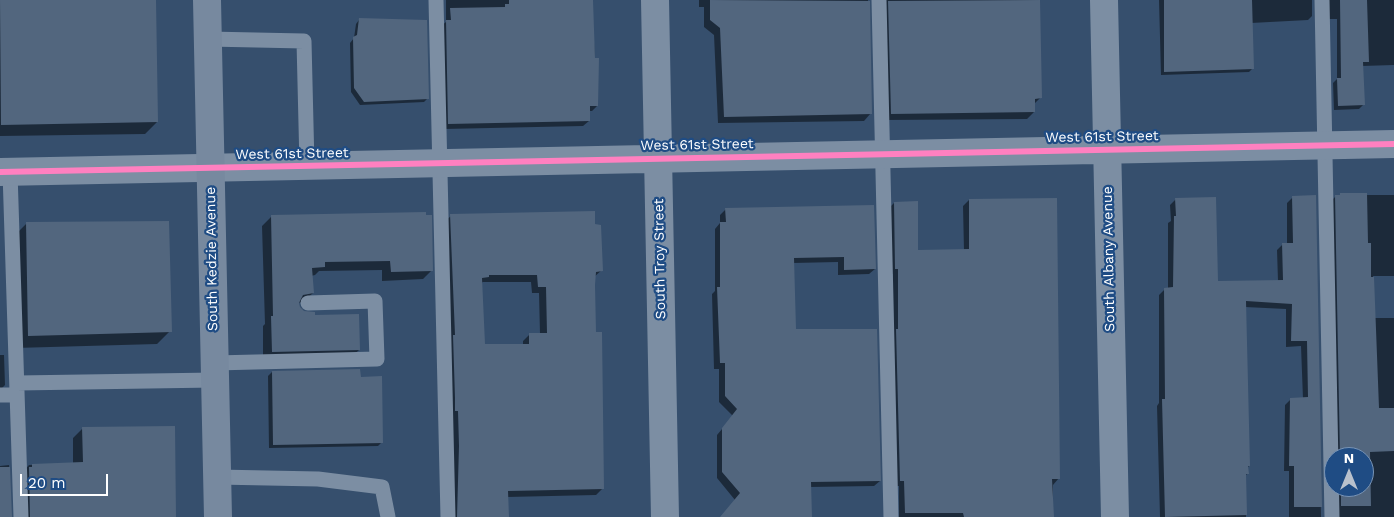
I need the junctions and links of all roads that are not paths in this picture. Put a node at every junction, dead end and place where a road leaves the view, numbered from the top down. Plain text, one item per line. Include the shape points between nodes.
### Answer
1 (207, 0) edge
2 (436, 0) edge
3 (654, 0) edge
4 (879, 0) edge
5 (1104, 0) edge
6 (1322, 0) edge
7 (208, 39) junction
8 (1394, 144) edge
9 (1325, 145) junction
10 (1107, 149) junction
11 (882, 154) junction
12 (658, 159) junction
13 (440, 163) junction
14 (307, 166) junction
15 (210, 168) junction
16 (5, 172) edge
17 (308, 303) dead end
18 (215, 372) junction
19 (17, 389) junction
20 (0, 395) edge
21 (217, 477) junction
22 (22, 517) edge
23 (218, 517) edge
24 (388, 517) edge
25 (448, 517) edge
26 (665, 517) edge
27 (891, 517) edge
28 (1115, 517) edge
29 (1332, 517) edge

1 - 7 main road, South Kedzie Avenue
2 - 13 lane
3 - 12 street, South Troy Street
4 - 11 lane
5 - 10 street, South Albany Avenue
6 - 9 lane
7 - 14 lane via 304,41
7 - 15 main road, South Kedzie Avenue
8 - 9 street, West 61st Street
9 - 10 street, West 61st Street
9 - 29 lane
10 - 11 street, West 61st Street
10 - 28 street, South Albany Avenue
11 - 12 street, West 61st Street
11 - 27 lane
12 - 13 street, West 61st Street
12 - 26 street, South Troy Street
13 - 14 street, West 61st Street
13 - 25 lane
14 - 15 street, West 61st Street
15 - 16 street, West 61st Street
15 - 18 main road, South Kedzie Avenue
16 - 19 lane
17 - 18 lane via 375,301 376,358
18 - 19 lane
18 - 21 main road, South Kedzie Avenue
19 - 20 lane
19 - 22 lane
21 - 23 main road, South Kedzie Avenue
21 - 24 lane via 318,479 382,487

